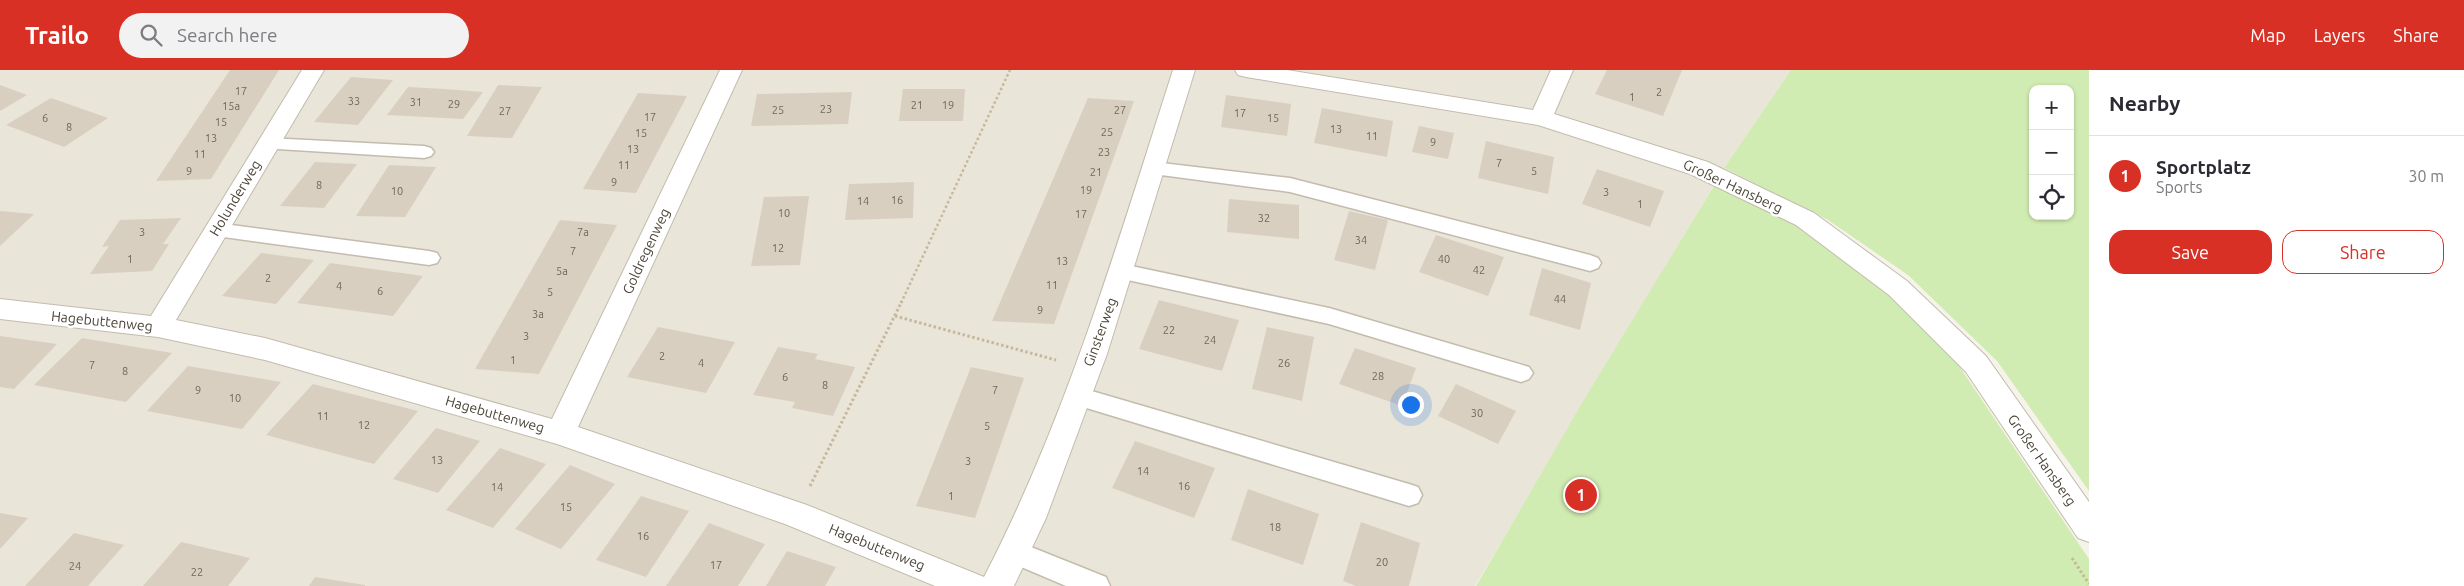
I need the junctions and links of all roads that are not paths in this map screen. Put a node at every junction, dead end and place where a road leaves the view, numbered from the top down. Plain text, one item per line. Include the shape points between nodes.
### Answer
1 (313, 70) edge
2 (731, 70) edge
3 (1184, 70) edge
4 (1246, 70) edge
5 (1562, 70) edge
6 (1541, 118) junction
7 (268, 144) junction
8 (424, 152) dead end
9 (1153, 168) junction
10 (216, 230) junction
11 (429, 258) dead end
12 (1590, 263) dead end
13 (1122, 272) junction
14 (0, 309) edge
15 (158, 327) junction
16 (1521, 373) dead end
17 (1078, 396) junction
18 (560, 433) junction
19 (1409, 495) dead end
20 (2089, 528) edge
21 (1016, 553) junction
22 (972, 586) edge
23 (997, 586) edge
24 (1096, 586) edge

1 - 7 street, Holunderweg
2 - 18 street, Goldregenweg
3 - 9 street, Ginsterweg
4 - 6 street, Großer Hansberg
5 - 6 street
6 - 20 street, Großer Hansberg via 1699,168 1804,219 1898,288 1976,364
7 - 8 lane
7 - 10 street, Holunderweg
9 - 12 lane via 1290,185
9 - 13 street, Ginsterweg
10 - 11 lane
10 - 15 street, Holunderweg
13 - 16 lane via 1329,316
13 - 17 street, Ginsterweg
14 - 15 street, Hagebuttenweg
15 - 18 street, Hagebuttenweg via 265,350
17 - 19 lane
17 - 21 street, Ginsterweg
18 - 22 street, Hagebuttenweg via 796,514
21 - 23 street, Ginsterweg
21 - 24 lane

